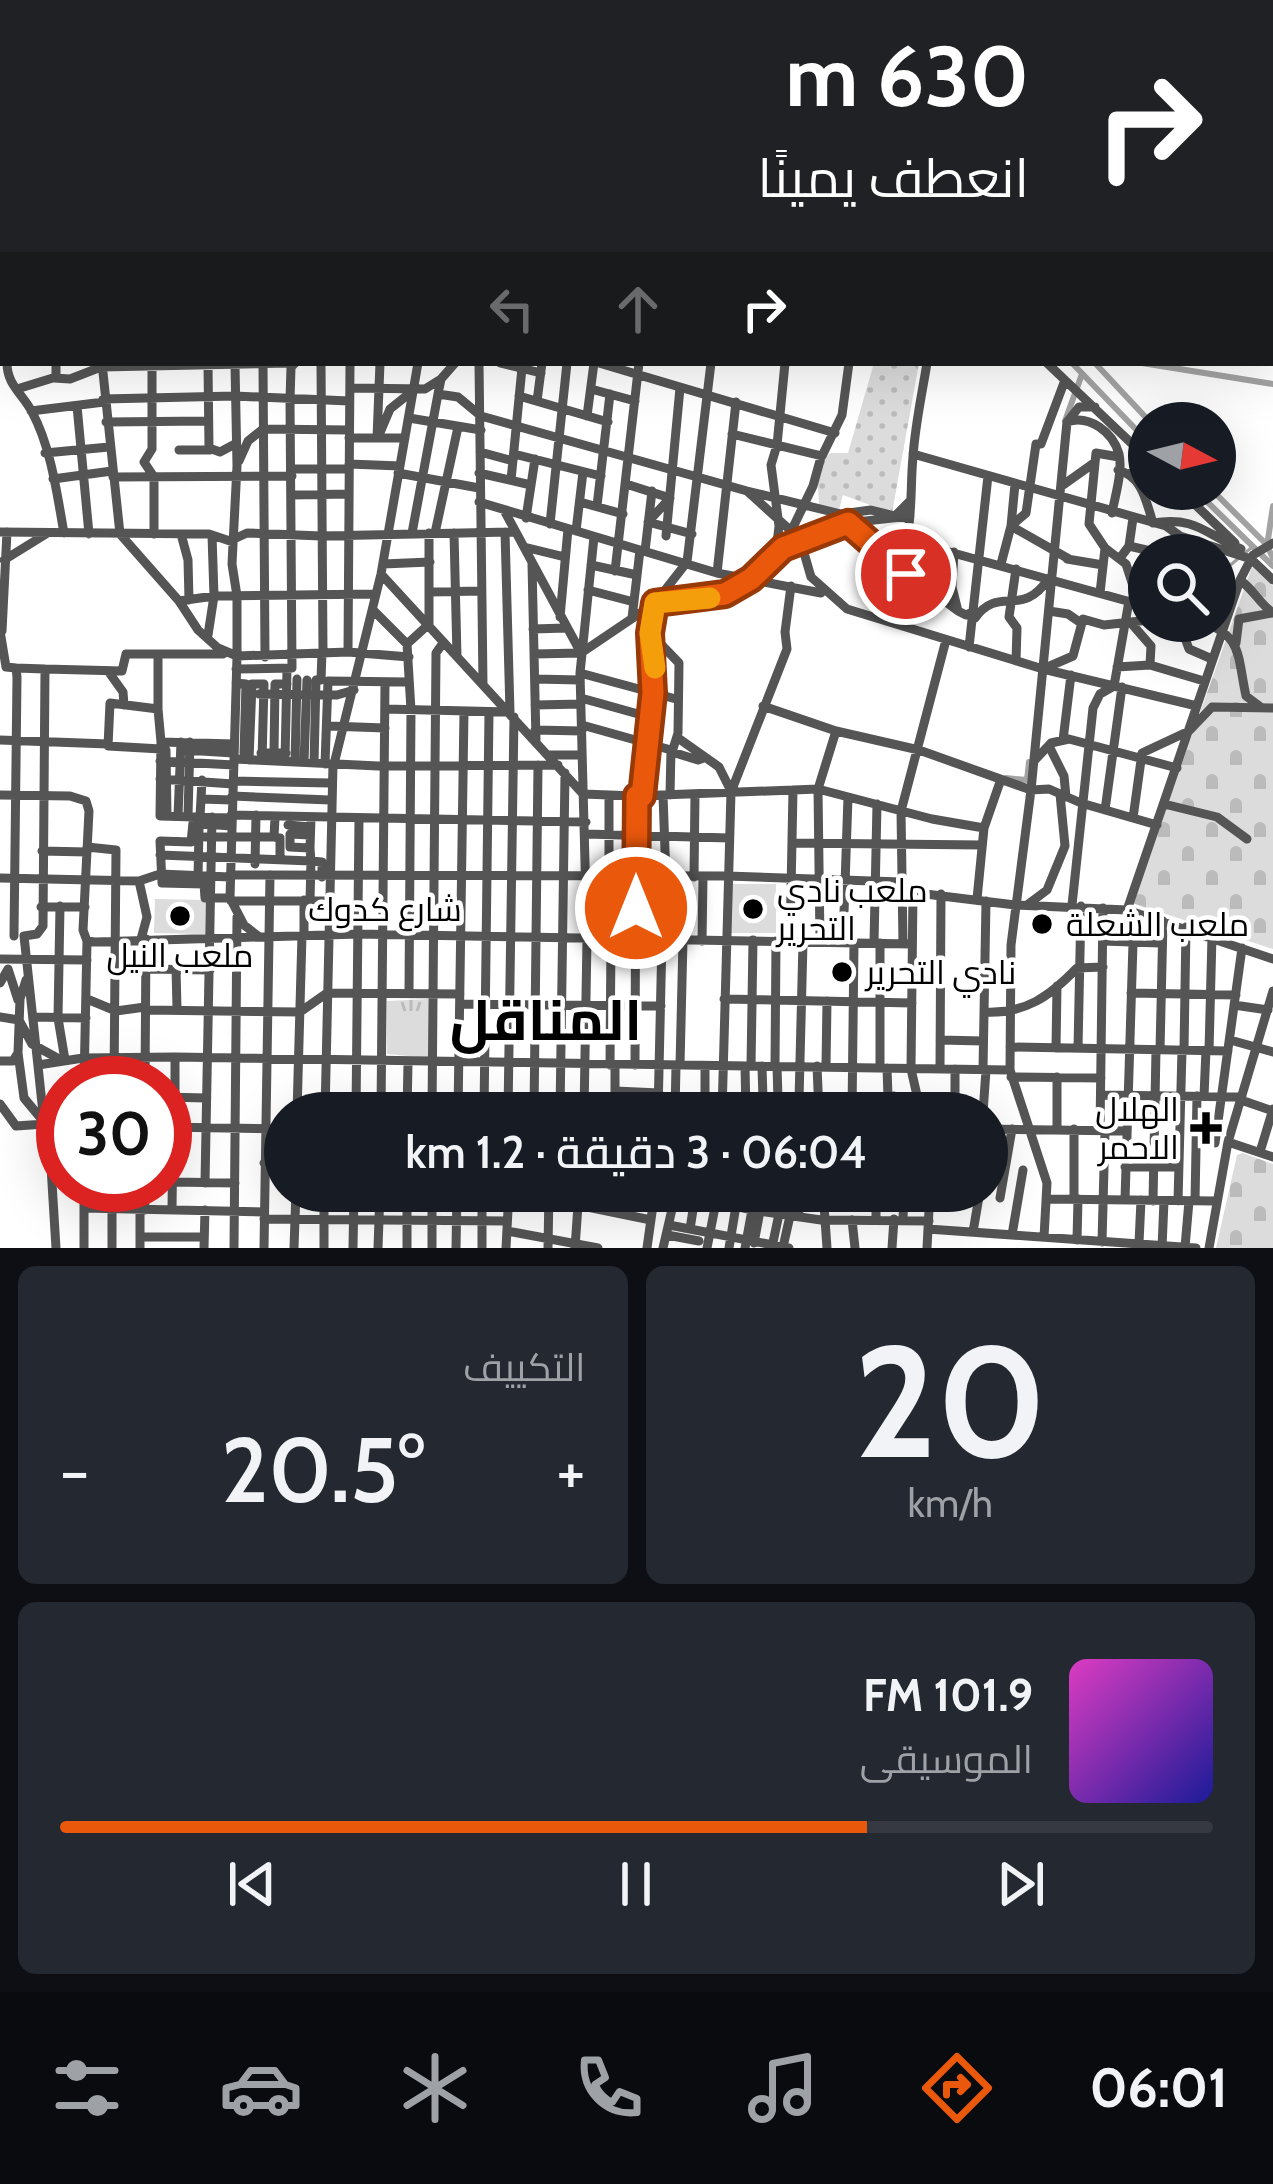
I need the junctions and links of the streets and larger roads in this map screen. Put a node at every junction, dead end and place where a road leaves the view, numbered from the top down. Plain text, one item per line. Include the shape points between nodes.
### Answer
1 (56, 366) edge
2 (101, 366) edge
3 (148, 366) edge
4 (208, 366) edge
5 (229, 366) edge
6 (263, 366) edge
7 (291, 366) edge
8 (321, 366) edge
9 (350, 366) edge
10 (380, 366) edge
11 (418, 366) edge
12 (452, 366) edge
13 (479, 366) edge
14 (513, 366) edge
15 (567, 366) edge
16 (595, 366) edge
17 (711, 366) edge
18 (785, 366) edge
19 (849, 366) edge
20 (927, 366) edge
21 (1050, 366) edge
22 (522, 368) junction
23 (541, 368) edge
24 (82, 369) edge
25 (638, 369) edge
26 (3, 379) edge
27 (54, 379) junction
28 (441, 379) junction
29 (1065, 380) junction
30 (350, 388) junction
31 (377, 388) junction
32 (680, 388) junction
33 (16, 389) junction
34 (415, 389) junction
35 (591, 389) junction
36 (438, 394) junction
37 (610, 394) junction
38 (708, 395) junction
39 (152, 397) junction
40 (208, 397) junction
41 (235, 397) junction
42 (519, 397) junction
43 (263, 398) junction
44 (290, 400) junction
45 (320, 400) junction
46 (635, 400) junction
47 (103, 401) junction
48 (349, 401) junction
49 (537, 401) junction
50 (736, 402) junction
51 (77, 406) junction
52 (1094, 407) junction
53 (562, 409) junction
54 (31, 411) junction
55 (780, 415) junction
56 (481, 416) junction
57 (587, 416) junction
58 (387, 417) junction
59 (410, 418) junction
60 (153, 421) junction
61 (208, 421) junction
62 (433, 421) junction
63 (106, 422) junction
64 (608, 422) junction
65 (1067, 422) junction
66 (517, 425) junction
67 (458, 427) junction
68 (263, 430) junction
69 (291, 430) junction
70 (321, 430) junction
71 (481, 430) junction
72 (835, 433) junction
73 (349, 434) junction
74 (732, 434) junction
75 (559, 437) junction
76 (377, 438) junction
77 (1128, 440) edge
78 (404, 443) junction
79 (235, 444) junction
80 (428, 444) junction
81 (777, 446) junction
82 (109, 447) junction
83 (604, 449) junction
84 (81, 450) junction
85 (179, 450) dead end
86 (211, 450) junction
87 (480, 452) junction
88 (45, 453) junction
89 (913, 454) junction
90 (629, 456) junction
91 (820, 457) junction
92 (1119, 457) junction
93 (514, 458) junction
94 (535, 459) junction
95 (1094, 464) junction
96 (557, 465) junction
97 (349, 466) junction
98 (321, 469) junction
99 (399, 470) junction
100 (1118, 470) junction
101 (236, 471) junction
102 (674, 471) junction
103 (583, 472) junction
104 (1128, 472) edge
105 (292, 473) junction
106 (479, 473) junction
107 (112, 474) junction
108 (84, 475) junction
109 (263, 476) junction
110 (601, 476) junction
111 (988, 476) junction
112 (154, 477) junction
113 (212, 477) junction
114 (422, 477) junction
115 (699, 477) junction
116 (53, 479) junction
117 (511, 480) junction
118 (446, 482) junction
119 (531, 484) junction
120 (626, 484) junction
121 (727, 485) junction
122 (1063, 485) junction
123 (479, 488) junction
124 (1014, 488) junction
125 (1033, 490) junction
126 (652, 491) junction
127 (747, 491) junction
128 (349, 494) junction
129 (292, 495) junction
130 (322, 495) junction
131 (777, 496) junction
132 (116, 497) junction
133 (670, 498) junction
134 (1061, 499) junction
135 (910, 500) junction
136 (86, 502) junction
137 (479, 502) junction
138 (580, 502) junction
139 (805, 503) junction
140 (696, 505) junction
141 (1088, 505) junction
142 (597, 506) junction
143 (1149, 510) edge
144 (1201, 510) edge
145 (505, 512) junction
146 (725, 512) junction
147 (1112, 513) junction
148 (623, 514) junction
149 (895, 516) junction
150 (910, 517) junction
151 (526, 518) junction
152 (983, 518) junction
153 (1133, 518) junction
154 (844, 519) junction
155 (778, 520) junction
156 (648, 522) junction
157 (1154, 523) junction
158 (550, 524) junction
159 (1011, 526) junction
160 (572, 530) junction
161 (3, 532) edge
162 (479, 532) junction
163 (510, 532) junction
164 (666, 532) junction
165 (47, 533) junction
166 (64, 533) junction
167 (89, 533) junction
168 (412, 533) junction
169 (432, 533) junction
170 (454, 533) junction
171 (120, 534) junction
172 (154, 534) junction
173 (181, 534) junction
174 (263, 534) junction
175 (293, 534) junction
176 (389, 534) junction
177 (692, 534) junction
178 (796, 534) junction
179 (1131, 534) edge
180 (212, 535) junction
181 (348, 535) junction
182 (322, 536) junction
183 (595, 537) junction
184 (233, 540) junction
185 (906, 540) junction
186 (619, 544) junction
187 (1271, 545) edge
188 (523, 546) junction
189 (1128, 547) edge
190 (1105, 548) junction
191 (1241, 549) junction
192 (643, 550) junction
193 (1056, 551) junction
194 (954, 552) junction
195 (1253, 556) junction
196 (565, 557) junction
197 (1120, 558) junction
198 (979, 559) junction
199 (1069, 559) junction
200 (772, 560) junction
201 (3, 561) edge
202 (430, 562) junction
203 (688, 562) junction
204 (532, 564) junction
205 (1001, 564) junction
206 (1103, 565) junction
207 (591, 566) junction
208 (1054, 566) junction
209 (892, 567) junction
210 (382, 569) junction
211 (1016, 569) junction
212 (615, 571) junction
213 (1128, 572) edge
214 (717, 573) junction
215 (637, 575) junction
216 (751, 579) junction
217 (1051, 579) junction
218 (1240, 580) junction
219 (1273, 580) edge
220 (791, 586) junction
221 (562, 588) junction
222 (930, 589) junction
223 (455, 591) junction
224 (481, 591) junction
225 (1236, 591) edge
226 (430, 592) junction
227 (588, 592) junction
228 (1101, 593) junction
229 (376, 594) junction
230 (264, 595) junction
231 (293, 595) junction
232 (322, 595) junction
233 (348, 595) junction
234 (214, 596) junction
235 (237, 596) junction
236 (1117, 598) junction
237 (833, 599) junction
238 (184, 601) junction
239 (1010, 601) junction
240 (634, 602) junction
241 (655, 603) junction
242 (1128, 603) edge
243 (481, 606) junction
244 (954, 607) junction
245 (373, 610) junction
246 (533, 610) junction
247 (1049, 611) junction
248 (508, 612) junction
249 (1273, 613) edge
250 (560, 616) junction
251 (972, 617) junction
252 (632, 618) junction
253 (899, 620) junction
254 (482, 621) junction
255 (1128, 621) junction
256 (1097, 622) junction
257 (1081, 623) junction
258 (429, 624) junction
259 (566, 628) junction
260 (533, 629) junction
261 (1, 631) edge
262 (650, 633) junction
263 (208, 635) junction
264 (946, 640) junction
265 (1147, 642) edge
266 (1186, 642) edge
267 (1217, 642) edge
268 (1234, 642) edge
269 (443, 643) junction
270 (407, 644) junction
271 (508, 645) junction
272 (1237, 645) junction
273 (482, 646) junction
274 (969, 647) junction
275 (323, 652) junction
276 (348, 652) junction
277 (581, 653) junction
278 (158, 654) junction
279 (234, 654) junction
280 (292, 654) junction
281 (265, 655) junction
282 (362, 655) junction
283 (409, 657) junction
284 (457, 657) junction
285 (1212, 659) junction
286 (534, 660) junction
287 (1016, 661) junction
288 (1150, 664) junction
289 (1118, 667) junction
290 (16, 668) junction
291 (45, 669) junction
292 (263, 669) junction
293 (1043, 669) junction
294 (509, 670) junction
295 (108, 671) junction
296 (122, 671) junction
297 (1071, 675) junction
298 (580, 676) junction
299 (238, 677) junction
300 (483, 678) junction
301 (535, 679) junction
302 (1204, 681) junction
303 (385, 682) junction
304 (409, 682) junction
305 (355, 686) junction
306 (1118, 686) junction
307 (653, 693) junction
308 (123, 699) junction
309 (676, 699) junction
310 (581, 701) junction
311 (535, 705) junction
312 (763, 706) junction
313 (1197, 706) junction
314 (158, 709) junction
315 (385, 709) junction
316 (411, 710) junction
317 (436, 710) junction
318 (1272, 710) edge
319 (464, 711) junction
320 (328, 712) junction
321 (489, 712) junction
322 (0, 714) edge
323 (18, 714) junction
324 (512, 714) junction
325 (649, 717) junction
326 (346, 721) junction
327 (385, 728) junction
328 (582, 728) junction
329 (1037, 728) junction
330 (836, 731) junction
331 (1189, 731) junction
332 (536, 735) junction
333 (678, 738) junction
334 (0, 740) edge
335 (16, 740) junction
336 (45, 740) junction
337 (1064, 740) junction
338 (646, 742) junction
339 (108, 744) junction
340 (1090, 744) junction
341 (1049, 746) junction
342 (919, 750) junction
343 (1113, 751) junction
344 (672, 752) junction
345 (548, 755) junction
346 (582, 755) junction
347 (704, 758) junction
348 (1140, 758) junction
349 (1034, 760) junction
350 (385, 763) junction
351 (234, 764) junction
352 (410, 764) junction
353 (463, 764) junction
354 (488, 764) junction
355 (513, 764) junction
356 (435, 765) junction
357 (538, 765) junction
358 (0, 767) edge
359 (16, 768) junction
360 (1177, 768) junction
361 (561, 770) junction
362 (1084, 775) junction
363 (330, 782) junction
364 (1000, 782) junction
365 (818, 789) junction
366 (793, 790) junction
367 (1031, 790) junction
368 (731, 792) junction
369 (1064, 792) junction
370 (583, 794) junction
371 (695, 794) junction
372 (0, 795) edge
373 (16, 795) junction
374 (609, 795) junction
375 (667, 795) junction
376 (44, 796) junction
377 (639, 796) junction
378 (848, 797) junction
379 (330, 800) junction
380 (1081, 803) junction
381 (877, 804) junction
382 (1164, 804) junction
383 (1105, 810) junction
384 (901, 811) junction
385 (359, 818) junction
386 (1133, 818) junction
387 (329, 819) junction
388 (384, 819) junction
389 (462, 820) junction
390 (487, 820) junction
391 (512, 820) junction
392 (18, 821) junction
393 (410, 821) junction
394 (434, 821) junction
395 (537, 821) junction
396 (43, 822) junction
397 (562, 822) junction
398 (1157, 825) junction
399 (310, 826) junction
400 (586, 828) junction
401 (984, 828) junction
402 (1079, 830) junction
403 (609, 833) junction
404 (636, 836) junction
405 (665, 837) junction
406 (694, 837) junction
407 (729, 838) junction
408 (1246, 839) dead end
409 (819, 842) junction
410 (792, 843) junction
411 (847, 843) junction
412 (876, 844) junction
413 (902, 844) junction
414 (982, 845) junction
415 (1065, 846) junction
416 (87, 850) junction
417 (42, 851) junction
418 (0, 852) edge
419 (17, 852) junction
420 (286, 854) junction
421 (310, 855) junction
422 (186, 856) junction
423 (249, 857) junction
424 (358, 874) junction
425 (383, 874) junction
426 (410, 875) junction
427 (435, 875) junction
428 (461, 876) junction
429 (487, 876) junction
430 (728, 876) junction
431 (277, 877) junction
432 (537, 877) junction
433 (680, 877) junction
434 (699, 877) junction
435 (791, 877) junction
436 (0, 878) edge
437 (513, 878) junction
438 (562, 878) junction
439 (585, 878) junction
440 (609, 878) junction
441 (637, 878) junction
442 (663, 878) junction
443 (16, 879) junction
444 (41, 879) junction
445 (186, 879) junction
446 (820, 879) junction
447 (86, 880) junction
448 (115, 880) junction
449 (845, 880) junction
450 (140, 881) junction
451 (876, 881) junction
452 (905, 888) junction
453 (941, 894) junction
454 (211, 898) junction
455 (982, 900) junction
456 (270, 901) junction
457 (328, 901) junction
458 (112, 905) junction
459 (1021, 905) junction
460 (60, 906) junction
461 (85, 906) junction
462 (1076, 906) junction
463 (41, 907) junction
464 (1103, 908) junction
465 (1127, 910) junction
466 (1163, 921) junction
467 (1186, 927) junction
468 (358, 934) junction
469 (303, 935) junction
470 (328, 935) junction
471 (382, 935) junction
472 (409, 935) junction
473 (0, 936) edge
474 (19, 936) junction
475 (238, 936) junction
476 (262, 936) junction
477 (435, 936) junction
478 (461, 936) junction
479 (486, 936) junction
480 (1212, 936) junction
481 (512, 937) junction
482 (211, 938) junction
483 (537, 938) junction
484 (561, 938) junction
485 (143, 939) junction
486 (587, 939) junction
487 (610, 939) junction
488 (636, 939) junction
489 (659, 939) junction
490 (115, 940) junction
491 (681, 940) junction
492 (702, 940) junction
493 (724, 940) junction
494 (753, 940) junction
495 (87, 941) junction
496 (776, 941) junction
497 (790, 941) junction
498 (1103, 941) junction
499 (803, 942) junction
500 (820, 942) junction
501 (849, 942) junction
502 (1133, 943) junction
503 (1160, 943) junction
504 (878, 944) junction
505 (1011, 945) junction
506 (984, 946) junction
507 (909, 947) junction
508 (1242, 948) junction
509 (941, 955) junction
510 (60, 958) junction
511 (28, 959) junction
512 (1273, 959) edge
513 (87, 960) junction
514 (7, 962) edge
515 (1103, 967) junction
516 (1077, 968) junction
517 (146, 969) junction
518 (176, 969) junction
519 (210, 970) junction
520 (28, 973) junction
521 (0, 983) edge
522 (1057, 986) junction
523 (1273, 991) edge
524 (327, 992) junction
525 (358, 993) junction
526 (382, 993) junction
527 (409, 993) junction
528 (1131, 993) junction
529 (434, 994) junction
530 (1160, 994) junction
531 (1185, 994) junction
532 (1210, 995) junction
533 (87, 999) junction
534 (460, 999) junction
535 (724, 999) junction
536 (752, 1000) junction
537 (775, 1000) junction
538 (826, 1000) junction
539 (1235, 1000) junction
540 (802, 1001) junction
541 (853, 1001) junction
542 (880, 1002) junction
543 (912, 1003) junction
544 (485, 1004) junction
545 (511, 1004) junction
546 (536, 1005) junction
547 (560, 1005) junction
548 (587, 1005) junction
549 (611, 1005) junction
550 (636, 1005) junction
551 (662, 1006) junction
552 (146, 1007) junction
553 (177, 1008) junction
554 (208, 1009) junction
555 (236, 1010) junction
556 (1268, 1010) junction
557 (116, 1011) junction
558 (266, 1011) junction
559 (300, 1012) junction
560 (984, 1012) junction
561 (1011, 1013) junction
562 (19, 1016) junction
563 (1056, 1016) junction
564 (1078, 1016) junction
565 (0, 1017) edge
566 (33, 1017) junction
567 (58, 1018) junction
568 (86, 1018) junction
569 (912, 1019) junction
570 (940, 1021) junction
571 (940, 1040) junction
572 (983, 1041) junction
573 (35, 1045) junction
574 (1229, 1045) junction
575 (1010, 1047) junction
576 (1258, 1047) junction
577 (1056, 1048) junction
578 (1078, 1048) junction
579 (19, 1049) junction
580 (1102, 1049) junction
581 (1130, 1049) junction
582 (1158, 1050) junction
583 (1183, 1050) junction
584 (1207, 1051) junction
585 (1273, 1052) edge
586 (37, 1056) edge
587 (60, 1056) edge
588 (64, 1056) edge
589 (83, 1056) edge
590 (114, 1056) edge
591 (146, 1056) edge
592 (192, 1058) edge
593 (206, 1058) junction
594 (236, 1058) junction
595 (265, 1060) junction
596 (299, 1061) junction
597 (326, 1062) junction
598 (357, 1062) junction
599 (382, 1063) junction
600 (407, 1063) junction
601 (434, 1063) junction
602 (1, 1064) edge
603 (459, 1064) junction
604 (485, 1064) junction
605 (509, 1064) junction
606 (534, 1064) junction
607 (560, 1064) junction
608 (586, 1064) junction
609 (612, 1065) junction
610 (635, 1065) junction
611 (660, 1065) junction
612 (678, 1065) junction
613 (705, 1066) junction
614 (723, 1066) junction
615 (752, 1066) junction
616 (776, 1066) junction
617 (800, 1066) junction
618 (822, 1066) junction
619 (853, 1067) junction
620 (884, 1068) junction
621 (911, 1069) junction
622 (940, 1069) junction
623 (956, 1069) junction
624 (984, 1070) junction
625 (1010, 1074) junction
626 (1057, 1077) junction
627 (1101, 1078) junction
628 (615, 1091) joint
629 (265, 1092) edge
630 (298, 1092) edge
631 (325, 1092) edge
632 (356, 1092) edge
633 (381, 1092) edge
634 (407, 1092) edge
635 (433, 1092) edge
636 (458, 1092) edge
637 (484, 1092) edge
638 (508, 1092) edge
639 (534, 1092) edge
640 (560, 1092) edge
641 (585, 1092) edge
642 (619, 1092) edge
643 (659, 1092) edge
644 (676, 1092) edge
645 (705, 1092) edge
646 (722, 1092) edge
647 (744, 1092) edge
648 (766, 1092) edge
649 (771, 1092) edge
650 (798, 1092) edge
651 (819, 1092) edge
652 (852, 1092) edge
653 (890, 1092) edge
654 (917, 1092) edge
655 (955, 1092) edge
656 (983, 1092) edge
657 (1128, 1095) junction
658 (1156, 1095) junction
659 (1102, 1096) junction
660 (1181, 1096) junction
661 (1200, 1096) junction
662 (1222, 1096) junction
663 (192, 1098) edge
664 (206, 1098) junction
665 (1241, 1098) junction
666 (0, 1104) edge
667 (1273, 1110) edge
668 (36, 1113) edge
669 (0, 1124) edge
670 (36, 1124) edge
671 (16, 1126) junction
672 (192, 1127) edge
673 (206, 1127) junction
674 (1029, 1127) junction
675 (235, 1128) junction
676 (264, 1128) edge
677 (1008, 1129) edge
678 (1012, 1129) junction
679 (1057, 1129) junction
680 (1074, 1130) junction
681 (1103, 1131) junction
682 (1126, 1131) junction
683 (1228, 1142) junction
684 (1196, 1143) junction
685 (1008, 1152) edge
686 (1260, 1152) junction
687 (234, 1156) junction
688 (1273, 1156) edge
689 (264, 1160) edge
690 (1041, 1162) junction
691 (1125, 1167) junction
692 (1154, 1167) junction
693 (1179, 1167) junction
694 (1008, 1169) edge
695 (1023, 1170) junction
696 (192, 1183) edge
697 (205, 1183) junction
698 (235, 1187) junction
699 (264, 1192) edge
700 (1008, 1198) edge
701 (1018, 1199) junction
702 (1048, 1199) junction
703 (1076, 1199) junction
704 (1104, 1200) junction
705 (1125, 1200) junction
706 (1153, 1200) junction
707 (1187, 1201) junction
708 (1215, 1201) junction
709 (192, 1210) edge
710 (205, 1210) junction
711 (234, 1211) junction
712 (53, 1212) edge
713 (84, 1212) edge
714 (112, 1212) edge
715 (142, 1212) edge
716 (295, 1212) edge
717 (324, 1212) edge
718 (354, 1212) edge
719 (379, 1212) edge
720 (407, 1212) edge
721 (432, 1212) edge
722 (456, 1212) edge
723 (482, 1212) edge
724 (507, 1212) edge
725 (549, 1212) edge
726 (577, 1212) edge
727 (612, 1212) edge
728 (652, 1212) edge
729 (678, 1212) edge
730 (732, 1212) edge
731 (770, 1212) edge
732 (824, 1212) edge
733 (876, 1212) edge
734 (900, 1212) edge
735 (929, 1212) edge
736 (977, 1212) edge
737 (775, 1213) junction
738 (264, 1215) junction
739 (295, 1219) junction
740 (379, 1220) junction
741 (407, 1220) junction
742 (651, 1220) junction
743 (825, 1220) junction
744 (851, 1220) junction
745 (876, 1220) junction
746 (898, 1220) junction
747 (324, 1221) junction
748 (354, 1221) junction
749 (482, 1221) junction
750 (432, 1222) junction
751 (456, 1222) junction
752 (928, 1225) junction
753 (507, 1226) junction
754 (668, 1230) junction
755 (774, 1230) junction
756 (973, 1232) junction
757 (989, 1233) junction
758 (1012, 1235) junction
759 (701, 1239) edge
760 (1077, 1240) junction
761 (1047, 1241) edge
762 (140, 1243) edge
763 (204, 1243) edge
764 (548, 1243) edge
765 (730, 1243) edge
766 (749, 1244) edge
767 (1105, 1244) edge
768 (1143, 1245) edge
769 (575, 1246) edge
770 (1162, 1246) edge
771 (780, 1247) edge
772 (1185, 1247) edge
773 (56, 1248) edge
774 (84, 1248) edge
775 (112, 1248) edge
776 (234, 1248) edge
777 (264, 1248) edge
778 (294, 1248) edge
779 (324, 1248) edge
780 (353, 1248) edge
781 (378, 1248) edge
782 (406, 1248) edge
783 (432, 1248) edge
784 (457, 1248) edge
785 (482, 1248) edge
786 (506, 1248) edge
787 (598, 1248) edge
788 (647, 1248) edge
789 (663, 1248) edge
790 (829, 1248) edge
791 (855, 1248) edge
792 (892, 1248) edge
793 (927, 1248) edge
794 (988, 1248) edge
795 (1196, 1248) edge
796 (1209, 1248) edge

1 - 27 street
2 - 47 street
3 - 39 street
4 - 40 street
5 - 41 street
6 - 43 street
7 - 44 street
8 - 45 street
9 - 30 street
10 - 31 street
11 - 34 street
12 - 28 street
13 - 56 street
14 - 22 street
15 - 53 street
16 - 35 street
17 - 38 street
18 - 55 street
19 - 72 street
20 - 89 street
21 - 29 street
22 - 23 street
22 - 42 street
23 - 49 street
24 - 27 street
25 - 32 street
25 - 46 street
26 - 33 street
27 - 33 street
28 - 34 street
28 - 36 street
29 - 52 street
29 - 125 street via 1036,444
30 - 31 street
30 - 48 street
31 - 34 street
31 - 58 street
31 - 76 street
32 - 38 street
32 - 102 street
33 - 54 street
34 - 58 street
34 - 59 street
35 - 37 street
35 - 57 street
36 - 56 street via 458,397
36 - 62 street
37 - 46 street
37 - 64 street
38 - 50 street
38 - 115 street
39 - 40 street
39 - 47 street
39 - 60 street
40 - 41 street
40 - 61 street
41 - 43 street
41 - 79 street
42 - 49 street
42 - 66 street
43 - 44 street
43 - 68 street
44 - 45 street
44 - 69 street
45 - 48 street
45 - 70 street
46 - 90 street
47 - 51 street
47 - 63 street
48 - 73 street
49 - 53 street
50 - 55 street
50 - 74 street
51 - 54 street
51 - 84 street
52 - 65 street via 1078,407
52 - 77 street
53 - 57 street
53 - 75 street
54 - 88 street
55 - 72 street
55 - 81 street
56 - 66 street
56 - 71 street
57 - 64 street
58 - 76 street
58 - 78 street
59 - 62 street
59 - 78 street
60 - 61 street
60 - 63 street
60 - 112 street via 144,463
61 - 86 street
62 - 67 street
62 - 80 street
63 - 82 street
64 - 83 street
65 - 92 street via 1100,427
65 - 122 street
66 - 75 street
66 - 93 street
67 - 71 street
67 - 118 street
68 - 69 street
68 - 101 street via 248,441
68 - 109 street
69 - 70 street
69 - 105 street
70 - 73 street
70 - 98 street
71 - 87 street
72 - 91 street
73 - 76 street
73 - 97 street
74 - 81 street
74 - 121 street
75 - 83 street
75 - 96 street
76 - 78 street
78 - 80 street
78 - 99 street
79 - 86 street
79 - 101 street
80 - 114 street
81 - 91 street
81 - 131 street
82 - 84 street
82 - 107 street
83 - 90 street
83 - 110 street
84 - 88 street
84 - 108 street
85 - 86 street
86 - 113 street
87 - 93 street
87 - 106 street
88 - 116 street
89 - 111 street
89 - 135 street
90 - 102 street
90 - 120 street
91 - 139 street
92 - 95 street via 1096,453
92 - 100 street
93 - 94 street
93 - 117 street
94 - 96 street
94 - 119 street
95 - 122 street
95 - 141 street
96 - 103 street
96 - 158 street
97 - 98 street
97 - 99 street
97 - 128 street
98 - 105 street
98 - 130 street
99 - 114 street
99 - 176 street
100 - 104 street
100 - 147 street
101 - 109 street
101 - 113 street
101 - 184 street
102 - 115 street
102 - 133 street
103 - 110 street
103 - 138 street
105 - 109 street
105 - 129 street
106 - 117 street
106 - 123 street
107 - 108 street
107 - 112 street
107 - 132 street
108 - 116 street
108 - 136 street
109 - 174 street
110 - 142 street
111 - 124 street
111 - 152 street
112 - 113 street
112 - 172 street
114 - 118 street
114 - 168 street
115 - 121 street
115 - 140 street
116 - 166 street
117 - 119 street
118 - 123 street
118 - 169 street
119 - 151 street
120 - 126 street
120 - 148 street
121 - 127 street
121 - 146 street
122 - 134 street
123 - 137 street
124 - 125 street
124 - 152 street
124 - 159 street
125 - 134 street
125 - 159 street via 1026,513
126 - 133 street
126 - 156 street
127 - 131 street
127 - 155 street
128 - 130 street
128 - 181 street
129 - 130 street
129 - 175 street
130 - 182 street
131 - 139 street
131 - 155 street
132 - 136 street
132 - 171 street
133 - 156 street
133 - 164 street
134 - 141 street
134 - 193 street
135 - 149 street
135 - 150 street
136 - 167 street
137 - 145 street
137 - 162 street
138 - 142 street
138 - 160 street
139 - 154 street
139 - 178 street
140 - 146 street
140 - 177 street
141 - 147 street
141 - 190 street via 1092,533
142 - 148 street
143 - 157 street
144 - 191 street
145 - 151 street
145 - 163 street
146 - 214 street
147 - 153 street
148 - 186 street
149 - 150 street
149 - 154 street
150 - 185 street
151 - 158 street
152 - 198 street
153 - 157 street
153 - 179 street
154 - 178 street
154 - 209 street
155 - 178 street
155 - 200 street
156 - 164 street
156 - 192 street
157 - 191 street via 1190,522
157 - 195 street
158 - 160 street
159 - 193 street
159 - 205 street
160 - 183 street
160 - 196 street
161 - 165 street
161 - 201 street
162 - 163 street
162 - 170 street
162 - 224 street
163 - 188 street
163 - 248 street
164 - 177 street
165 - 166 street
165 - 201 street
166 - 167 street
167 - 171 street
168 - 169 street
168 - 176 street
169 - 170 street
169 - 202 street
170 - 223 street
171 - 172 street
171 - 238 street
172 - 173 street
173 - 180 street
173 - 238 street
174 - 175 street
174 - 184 street
174 - 230 street
175 - 182 street
175 - 231 street
176 - 181 street
176 - 210 street
177 - 203 street
178 - 200 street
178 - 237 street via 811,577
180 - 184 street
180 - 234 street
181 - 182 street
181 - 233 street
182 - 232 street
183 - 186 street
183 - 207 street
184 - 235 street
185 - 194 street
185 - 209 street
186 - 192 street
186 - 212 street
187 - 195 street
188 - 196 street
188 - 204 street
189 - 197 street
190 - 197 street
190 - 206 street
191 - 195 street
192 - 203 street
192 - 215 street
193 - 199 street
193 - 208 street
194 - 198 street
194 - 244 street
195 - 218 street
195 - 219 street
196 - 221 street
197 - 213 street
198 - 205 street
198 - 251 street
199 - 206 street
199 - 208 street
200 - 216 street
201 - 261 street
202 - 210 street
202 - 226 street
203 - 214 street
203 - 241 street
204 - 246 street
204 - 250 street
205 - 211 street
206 - 228 street
207 - 212 street
207 - 227 street
208 - 217 street
209 - 222 street
209 - 253 street
210 - 229 street
210 - 258 street
211 - 217 street
211 - 239 street
212 - 215 street
214 - 216 street
215 - 240 street
216 - 220 street
216 - 241 street via 716,597
217 - 228 street
217 - 239 street via 1036,596
217 - 247 street
218 - 225 street
218 - 249 street
220 - 237 street
220 - 312 street via 787,649
221 - 227 street
221 - 250 street
222 - 244 street
222 - 253 street via 902,605
223 - 224 street
223 - 226 street
223 - 284 street
224 - 243 street
226 - 258 street
227 - 240 street
227 - 277 street
228 - 236 street
228 - 256 street
229 - 233 street
229 - 245 street
230 - 231 street
230 - 235 street
230 - 281 street
231 - 232 street
231 - 280 street
232 - 233 street
232 - 275 street
233 - 276 street
234 - 235 street
234 - 238 street
234 - 263 street
235 - 279 street
236 - 242 street
236 - 255 street
237 - 253 street
238 - 263 street
239 - 251 street via 984,605
239 - 287 street
240 - 252 street
241 - 252 street
241 - 262 street
243 - 248 street
243 - 254 street
244 - 251 street
245 - 270 street
245 - 282 street
246 - 248 street
246 - 260 street
247 - 257 street
247 - 293 street
248 - 254 street
248 - 271 street
249 - 272 street via 1239,619
250 - 259 street
251 - 274 street
252 - 277 street
253 - 264 street
254 - 273 street
255 - 256 street
255 - 289 street
256 - 257 street
257 - 293 street via 1073,656
258 - 269 street
258 - 270 street
259 - 260 street
259 - 277 street
260 - 286 street
261 - 290 street via 6,667
262 - 307 street
262 - 309 street via 679,663
263 - 279 street
264 - 274 street
264 - 342 street
265 - 288 street
266 - 285 street
267 - 285 street
268 - 272 street
269 - 284 street
269 - 317 street
270 - 283 street
271 - 273 street
271 - 294 street
272 - 318 street via 1246,696
273 - 300 street
274 - 287 street
275 - 276 street
275 - 280 street
275 - 351 street
276 - 282 street
277 - 286 street
277 - 298 street
278 - 279 street
278 - 296 street via 126,654
278 - 314 street
279 - 281 street
279 - 299 street
280 - 281 street
280 - 351 street via 292,668
281 - 292 street
282 - 283 street
282 - 305 street
283 - 304 street
284 - 300 street
285 - 302 street
286 - 294 street
286 - 301 street
287 - 293 street
288 - 289 street
288 - 302 street
289 - 306 street
290 - 291 street
290 - 323 street
291 - 295 street
291 - 336 street
292 - 299 street
292 - 351 street
293 - 297 street
293 - 329 street
294 - 300 street
294 - 324 street
295 - 296 street
295 - 308 street
296 - 308 street
297 - 306 street
297 - 337 street
298 - 301 street
298 - 307 street
298 - 310 street
299 - 351 street
300 - 324 street
301 - 311 street
302 - 313 street
303 - 304 street
303 - 305 street
303 - 315 street
304 - 316 street
305 - 326 street
305 - 351 street
306 - 313 street
306 - 340 street via 1095,702
306 - 343 street
307 - 309 street
307 - 325 street
308 - 314 street
308 - 339 street via 110,703
309 - 333 street
310 - 311 street
310 - 325 street
310 - 328 street
311 - 332 street
312 - 330 street
312 - 368 street
313 - 331 street
314 - 351 street
315 - 316 street
315 - 327 street
316 - 317 street
316 - 352 street
317 - 319 street
317 - 356 street
318 - 331 street via 1212,707
319 - 321 street
319 - 353 street
320 - 326 street
320 - 351 street
320 - 351 street
321 - 324 street
321 - 354 street
322 - 323 street
323 - 335 street
324 - 332 street
324 - 355 street
325 - 338 street
326 - 327 street
326 - 351 street
326 - 351 street
327 - 350 street
328 - 332 street
328 - 338 street
328 - 346 street
329 - 341 street
329 - 349 street
330 - 342 street
330 - 365 street
331 - 348 street
331 - 360 street
332 - 345 street
333 - 344 street
333 - 347 street
334 - 335 street
335 - 336 street
335 - 359 street
336 - 339 street
336 - 376 street
337 - 340 street
337 - 341 street
338 - 344 street
338 - 377 street
339 - 351 street
340 - 343 street
340 - 362 street
341 - 349 street
341 - 369 street
342 - 364 street
342 - 384 street
343 - 348 street
343 - 383 street
344 - 347 street
344 - 375 street
345 - 346 street
345 - 361 street
346 - 370 street
347 - 368 street via 719,766
348 - 360 street
348 - 386 street
349 - 367 street
350 - 351 street
350 - 352 street
350 - 388 street
351 - 363 street
351 - 363 street
351 - 379 street
351 - 399 street
351 - 399 street
351 - 420 street
351 - 422 street
351 - 422 street
351 - 422 street
351 - 423 street
351 - 423 street
351 - 423 street
352 - 356 street
352 - 393 street
353 - 354 street
353 - 356 street
353 - 389 street
354 - 355 street
354 - 390 street
355 - 357 street
355 - 391 street
356 - 394 street
357 - 361 street
357 - 395 street
358 - 359 street
359 - 373 street
360 - 382 street
361 - 370 street
361 - 397 street
362 - 369 street
362 - 380 street
363 - 379 street
364 - 367 street
364 - 401 street
365 - 366 street
365 - 378 street
365 - 409 street
366 - 368 street
366 - 410 street
367 - 369 street
367 - 459 street
368 - 371 street
368 - 407 street
369 - 380 street
369 - 415 street
370 - 374 street
370 - 400 street
371 - 375 street
371 - 406 street
372 - 373 street
373 - 376 street
373 - 392 street
374 - 377 street
374 - 403 street
375 - 377 street
375 - 405 street
376 - 396 street
376 - 416 street via 86,801
377 - 404 street
378 - 381 street
378 - 411 street
379 - 387 street
380 - 383 street
380 - 402 street
381 - 384 street
381 - 412 street
382 - 398 street
382 - 408 street via 1217,817
383 - 386 street
384 - 401 street
384 - 413 street
385 - 387 street
385 - 388 street
385 - 424 street
386 - 398 street
387 - 399 street
387 - 431 street
388 - 393 street
388 - 425 street
389 - 390 street
389 - 394 street
389 - 428 street
390 - 391 street
390 - 429 street
391 - 395 street
391 - 437 street
392 - 396 street
392 - 419 street
393 - 394 street
393 - 426 street
394 - 427 street
395 - 397 street
395 - 432 street
396 - 417 street
397 - 400 street
397 - 438 street
398 - 465 street
399 - 421 street
400 - 403 street
400 - 439 street
401 - 414 street
402 - 415 street
402 - 462 street
403 - 404 street
403 - 440 street
404 - 405 street
404 - 441 street
405 - 406 street
405 - 442 street
406 - 407 street
406 - 434 street
407 - 430 street
409 - 410 street
409 - 411 street
409 - 446 street
410 - 435 street
411 - 412 street
411 - 449 street
412 - 413 street
412 - 451 street
413 - 414 street
413 - 452 street
414 - 455 street
415 - 459 street via 1047,890
416 - 417 street
416 - 447 street
416 - 448 street via 116,850
417 - 444 street
418 - 419 street
419 - 443 street
420 - 421 street
420 - 423 street
421 - 431 street via 322,862
422 - 423 street
422 - 445 street
422 - 445 street
422 - 445 street
423 - 431 street
423 - 431 street
424 - 425 street
424 - 431 street
424 - 468 street
425 - 426 street
425 - 471 street
426 - 427 street
426 - 472 street
427 - 428 street
427 - 477 street
428 - 429 street
428 - 478 street
429 - 437 street
429 - 479 street
430 - 434 street
430 - 435 street
430 - 493 street
431 - 445 street
431 - 456 street
431 - 456 street
431 - 456 street
431 - 456 street
431 - 456 street
431 - 457 street
432 - 437 street
432 - 438 street
432 - 483 street
433 - 434 street
433 - 442 street
433 - 491 street
434 - 492 street
435 - 446 street
435 - 497 street
436 - 443 street
437 - 481 street
438 - 439 street
438 - 484 street
439 - 440 street
439 - 486 street
440 - 441 street
440 - 487 street
441 - 442 street
441 - 488 street
442 - 489 street
443 - 444 street
443 - 474 street
444 - 447 street
444 - 463 street
445 - 450 street
445 - 454 street
446 - 449 street
446 - 500 street
447 - 448 street
447 - 461 street
448 - 450 street
448 - 458 street
449 - 451 street
449 - 501 street
450 - 485 street
451 - 452 street
451 - 504 street
452 - 453 street
452 - 507 street
453 - 455 street
453 - 509 street
454 - 456 street
454 - 482 street
455 - 459 street
455 - 506 street
456 - 457 street
456 - 469 street
456 - 475 street
456 - 476 street
456 - 476 street via 244,925
457 - 470 street
458 - 461 street
458 - 490 street
459 - 462 street
459 - 505 street
460 - 461 street
460 - 463 street
460 - 510 street
461 - 495 street
462 - 464 street
462 - 516 street
463 - 474 street via 42,930
464 - 465 street
464 - 498 street
465 - 466 street
466 - 467 street
466 - 503 street
467 - 480 street
467 - 531 street
468 - 470 street, شارع كدوك
468 - 471 street, شارع كدوك
468 - 525 street
469 - 470 street, شارع كدوك
469 - 476 street, شارع كدوك
469 - 559 street
470 - 524 street
471 - 472 street, شارع كدوك
471 - 526 street
472 - 477 street, شارع كدوك
472 - 527 street
473 - 474 street
474 - 511 street
475 - 476 street, شارع كدوك
475 - 482 street, شارع كدوك
475 - 555 street
476 - 558 street
477 - 478 street, شارع كدوك
477 - 529 street
478 - 479 street, شارع كدوك
478 - 534 street
479 - 481 street, شارع كدوك
479 - 544 street
480 - 508 street
480 - 532 street
481 - 483 street, شارع كدوك
481 - 545 street
482 - 485 street, شارع كدوك
482 - 519 street
483 - 484 street, شارع كدوك
483 - 546 street
484 - 486 street, شارع كدوك
484 - 547 street
485 - 490 street, شارع كدوك
485 - 517 street
486 - 487 street, شارع كدوك
486 - 548 street
487 - 488 street, شارع كدوك
487 - 549 street
488 - 489 street, شارع كدوك
488 - 550 street
489 - 491 street, شارع كدوك
489 - 551 street
490 - 495 street, شارع كدوك
490 - 557 street
491 - 492 street, شارع كدوك
491 - 612 street
492 - 493 street, شارع كدوك
493 - 494 street, شارع كدوك
493 - 535 street
494 - 496 street, شارع كدوك
494 - 536 street
495 - 513 street
496 - 497 street, شارع كدوك
496 - 537 street
497 - 499 street, شارع كدوك
498 - 502 street
498 - 515 street
499 - 500 street, شارع كدوك
499 - 540 street
500 - 501 street, شارع كدوك
501 - 504 street, شارع كدوك
501 - 541 street
502 - 503 street
502 - 528 street
503 - 530 street
504 - 507 street, شارع كدوك
504 - 542 street
505 - 506 street
505 - 561 street
506 - 560 street
507 - 509 street, شارع كدوك
507 - 543 street
508 - 512 street
508 - 539 street
509 - 570 street
510 - 511 street
510 - 513 street
510 - 567 street
511 - 514 street
511 - 520 street
513 - 533 street
514 - 521 street
514 - 562 street
515 - 516 street
515 - 580 street
516 - 522 street
516 - 564 street
517 - 518 street
517 - 552 street
518 - 519 street
518 - 553 street
519 - 554 street
520 - 562 street
520 - 566 street
522 - 561 street
522 - 563 street
523 - 556 street
524 - 525 street
524 - 559 street
524 - 597 street
525 - 526 street
525 - 598 street
526 - 527 street
526 - 599 street
527 - 529 street
528 - 530 street
528 - 581 street
529 - 534 street
529 - 601 street
530 - 531 street
530 - 582 street
531 - 532 street
531 - 583 street
532 - 539 street
532 - 584 street
533 - 557 street
533 - 568 street
534 - 544 street
534 - 603 street
535 - 536 street
535 - 614 street
536 - 537 street
536 - 615 street
537 - 540 street
537 - 616 street
538 - 540 street
538 - 541 street
538 - 618 street
539 - 556 street
539 - 574 street
540 - 617 street
541 - 542 street
541 - 619 street
542 - 543 street
542 - 620 street
543 - 569 street
544 - 545 street
544 - 604 street
545 - 546 street
545 - 605 street
546 - 547 street
546 - 606 street
547 - 548 street
547 - 607 street
548 - 549 street
548 - 608 street
549 - 550 street
549 - 609 street
550 - 551 street
550 - 610 street
551 - 611 street
552 - 553 street
552 - 557 street
552 - 591 street
553 - 554 street
554 - 555 street
554 - 593 street
555 - 558 street
555 - 594 street
556 - 576 street
557 - 590 street
558 - 559 street
558 - 595 street
559 - 596 street
560 - 561 street
560 - 572 street
561 - 575 street
562 - 565 street
562 - 573 street
562 - 579 street
563 - 564 street
563 - 577 street
564 - 578 street
566 - 567 street
566 - 573 street
567 - 568 street
567 - 588 street
568 - 589 street
569 - 570 street
569 - 621 street
570 - 571 street
571 - 572 street
571 - 622 street
572 - 624 street
573 - 579 street
573 - 586 street
573 - 587 street
574 - 576 street
574 - 584 street
574 - 662 street
575 - 577 street
575 - 625 street
576 - 585 street
576 - 665 street
577 - 578 street
578 - 580 street
579 - 602 street via 14,1061
579 - 668 street via 24,1099
580 - 581 street
580 - 627 street
581 - 582 street
581 - 657 street
582 - 583 street
582 - 658 street
583 - 584 street
583 - 660 street
584 - 661 street
592 - 593 street
593 - 594 street
593 - 664 street
594 - 595 street
594 - 675 street
595 - 596 street
595 - 629 street
596 - 597 street
596 - 630 street
597 - 598 street
597 - 631 street
598 - 599 street
598 - 632 street
599 - 600 street
599 - 633 street
600 - 601 street
600 - 634 street
601 - 603 street
601 - 635 street
603 - 604 street
603 - 636 street
604 - 605 street
604 - 637 street
605 - 606 street
605 - 638 street
606 - 607 street
606 - 639 street
607 - 608 street
607 - 640 street
608 - 609 street
608 - 641 street
609 - 610 street
609 - 628 street
610 - 611 street
611 - 612 street
611 - 643 street
612 - 613 street
612 - 644 street
613 - 614 street
613 - 645 street
614 - 615 street
614 - 646 street
615 - 616 street
615 - 647 street
615 - 648 street
616 - 617 street
616 - 649 street
617 - 618 street
617 - 650 street
618 - 619 street
618 - 651 street
619 - 620 street
619 - 652 street
620 - 621 street
620 - 653 street
621 - 622 street
621 - 654 street
622 - 623 street
623 - 624 street
623 - 655 street
624 - 625 street
624 - 656 street
625 - 626 street
625 - 674 street
626 - 627 street
626 - 679 street
627 - 659 street
628 - 642 street
657 - 658 street
657 - 659 street
657 - 682 street
658 - 660 street
658 - 692 street
659 - 681 street
660 - 661 street
660 - 693 street
661 - 662 street
661 - 684 street
662 - 665 street
662 - 684 street via 1215,1143
663 - 664 street
664 - 673 street
665 - 667 street
665 - 683 street
666 - 671 street
667 - 686 street
669 - 671 street
670 - 671 street
672 - 673 street
673 - 675 street
673 - 697 street
674 - 678 street
674 - 679 street
674 - 690 street
675 - 676 street
675 - 687 street
677 - 678 street
678 - 685 street
679 - 680 street
680 - 681 street
680 - 703 street
681 - 682 street
681 - 704 street
682 - 691 street
683 - 686 street
683 - 708 street
684 - 707 street
686 - 688 street
687 - 689 street
687 - 698 street
690 - 695 street
690 - 702 street
691 - 692 street
691 - 705 street
692 - 693 street
692 - 706 street
693 - 707 street
694 - 695 street
695 - 701 street
696 - 697 street
697 - 698 street
698 - 699 street
698 - 711 street
700 - 701 street
701 - 758 street
702 - 703 street
702 - 761 street
703 - 704 street
703 - 760 street
704 - 705 street
704 - 767 street
705 - 706 street
706 - 707 street
706 - 768 street
706 - 770 street
707 - 708 street
707 - 772 street
708 - 796 street
709 - 710 street
710 - 711 street
710 - 763 street
711 - 738 street
711 - 776 street
712 - 773 street
713 - 774 street
714 - 775 street
715 - 762 street
716 - 739 street
717 - 747 street
718 - 748 street
719 - 740 street
720 - 741 street
721 - 750 street
722 - 751 street
723 - 749 street
724 - 753 street
725 - 764 street
726 - 769 street
727 - 742 street
728 - 742 street
729 - 754 street
730 - 765 street
731 - 737 street
732 - 743 street
733 - 745 street
734 - 746 street
735 - 752 street
736 - 756 street
737 - 743 street
737 - 755 street
737 - 755 street
737 - 766 street
738 - 739 street
738 - 777 street
739 - 747 street
739 - 778 street
740 - 741 street
740 - 748 street
740 - 781 street
741 - 750 street
741 - 782 street
742 - 788 street
743 - 744 street
743 - 790 street
744 - 745 street
744 - 791 street
745 - 746 street
746 - 752 street
746 - 792 street
747 - 748 street
747 - 779 street
748 - 780 street
749 - 751 street
749 - 753 street
749 - 785 street
750 - 751 street
750 - 783 street
751 - 784 street
752 - 756 street
752 - 793 street
753 - 764 street
753 - 786 street
754 - 759 street
754 - 789 street
755 - 766 street
755 - 771 street
756 - 757 street
757 - 758 street
757 - 794 street
758 - 761 street
759 - 765 street
760 - 761 street
760 - 767 street
762 - 763 street
764 - 769 street
765 - 766 street
766 - 771 street
767 - 768 street
768 - 770 street
769 - 787 street
770 - 772 street
772 - 795 street

